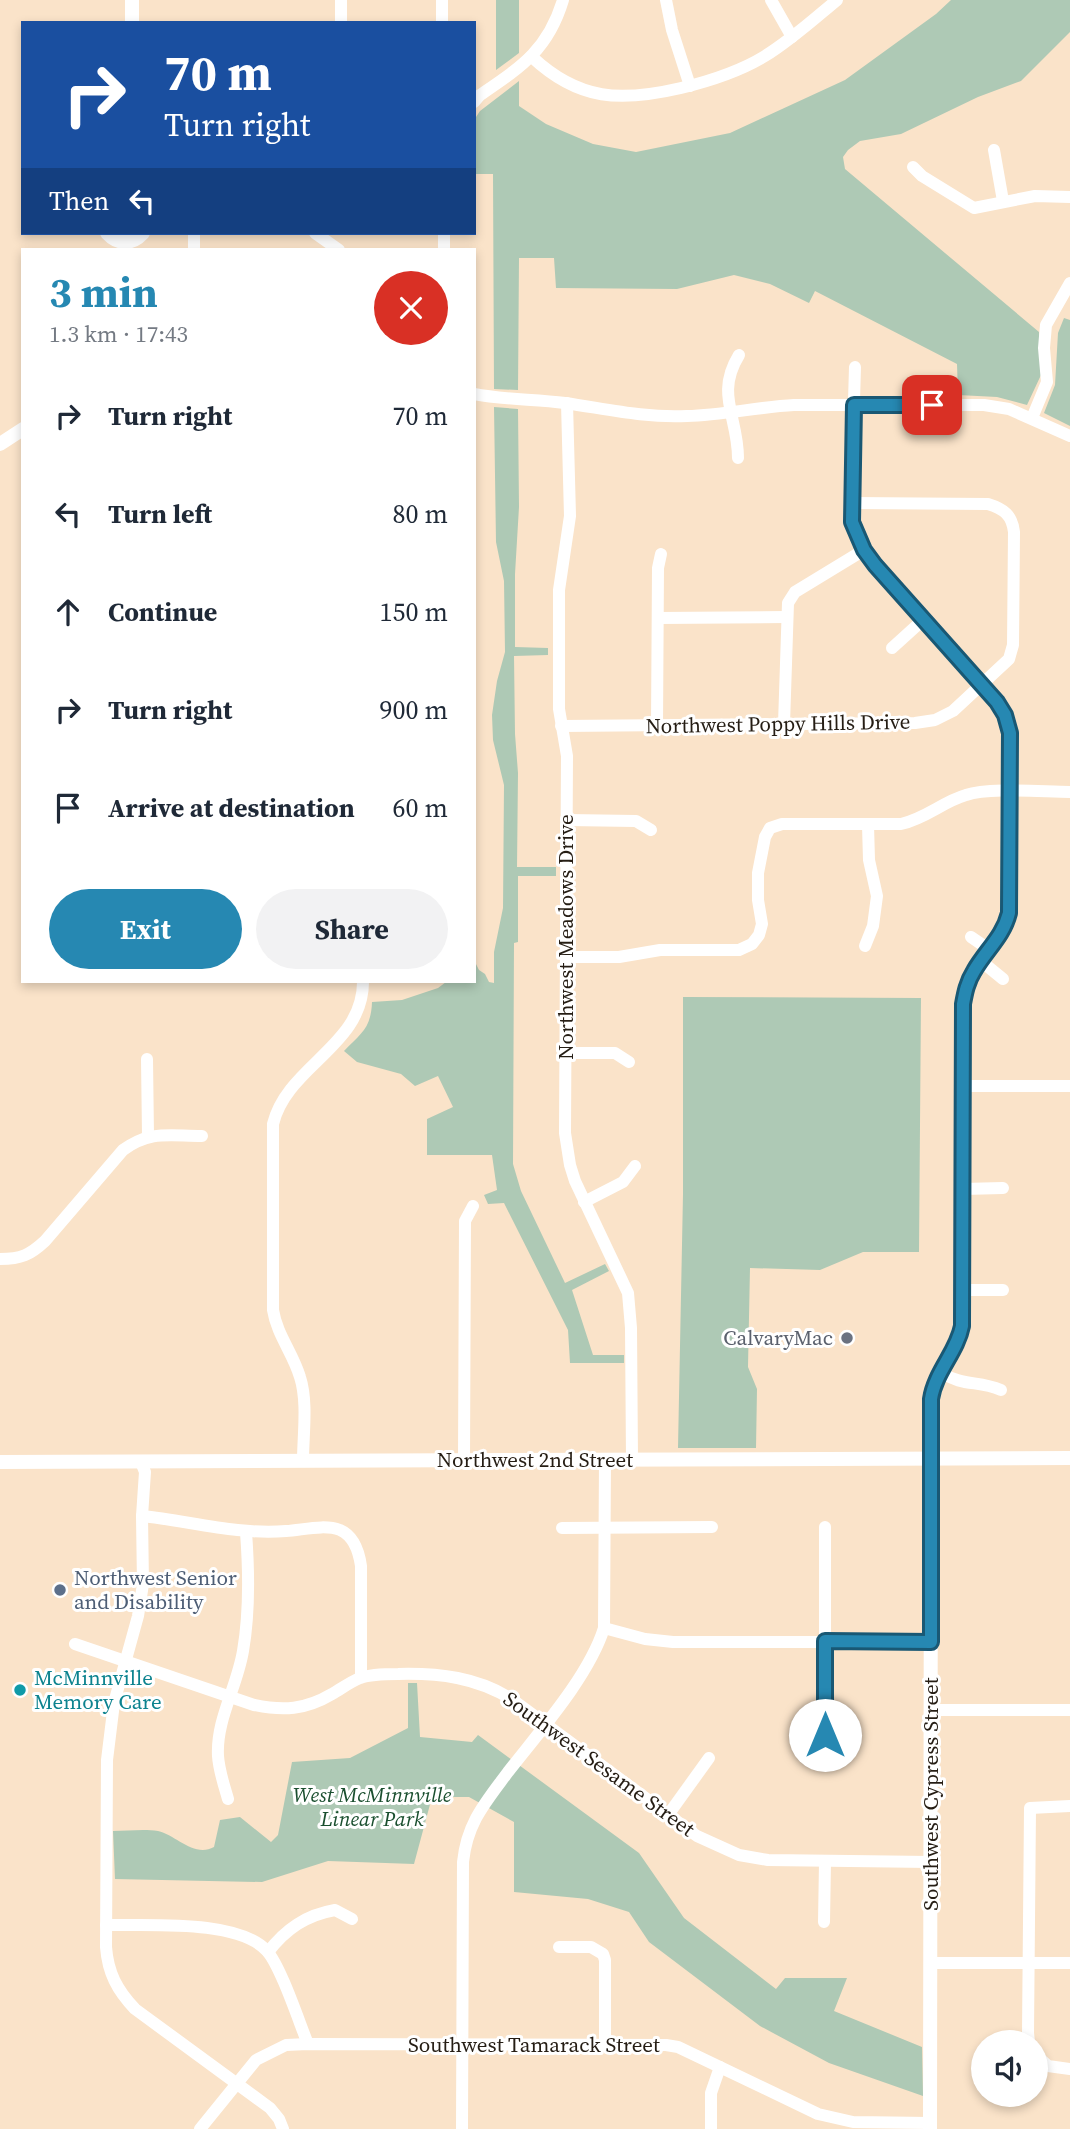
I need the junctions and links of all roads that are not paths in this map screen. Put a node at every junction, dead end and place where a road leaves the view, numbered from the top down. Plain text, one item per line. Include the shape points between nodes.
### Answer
1 (132, 0) edge
2 (141, 0) edge
3 (341, 0) edge
4 (442, 0) edge
5 (563, 0) edge
6 (666, 0) edge
7 (771, 0) edge
8 (837, 0) edge
9 (132, 21) edge
10 (141, 21) edge
11 (341, 21) edge
12 (442, 21) edge
13 (792, 37) junction
14 (532, 57) junction
15 (690, 86) junction
16 (476, 95) edge
17 (994, 150) dead end
18 (914, 167) dead end
19 (1070, 197) edge
20 (1003, 201) junction
21 (318, 235) edge
22 (112, 240) edge
23 (137, 241) edge
24 (336, 248) edge
25 (1070, 283) edge
26 (739, 355) dead end
27 (855, 367) dead end
28 (476, 394) edge
29 (566, 403) junction
30 (854, 405) junction
31 (731, 412) junction
32 (1032, 418) junction
33 (21, 421) edge
34 (21, 430) edge
35 (0, 433) edge
36 (1070, 436) edge
37 (0, 444) edge
38 (738, 458) dead end
39 (852, 503) junction
40 (864, 550) junction
41 (661, 554) dead end
42 (786, 617) junction
43 (658, 618) junction
44 (924, 619) junction
45 (892, 648) dead end
46 (983, 685) junction
47 (784, 724) junction
48 (656, 725) junction
49 (561, 726) junction
50 (1010, 792) junction
51 (1070, 792) edge
52 (567, 820) junction
53 (868, 825) junction
54 (651, 830) dead end
55 (971, 937) dead end
56 (865, 946) dead end
57 (985, 956) junction
58 (567, 957) junction
59 (1003, 979) dead end
60 (363, 983) edge
61 (566, 1053) junction
62 (147, 1059) dead end
63 (629, 1062) dead end
64 (963, 1086) junction
65 (1070, 1086) edge
66 (148, 1136) junction
67 (202, 1136) dead end
68 (635, 1166) dead end
69 (1003, 1188) dead end
70 (963, 1189) junction
71 (584, 1202) junction
72 (473, 1206) dead end
73 (0, 1259) edge
74 (962, 1290) junction
75 (1003, 1290) dead end
76 (940, 1372) junction
77 (1001, 1390) dead end
78 (931, 1458) junction
79 (1070, 1458) edge
80 (464, 1460) junction
81 (605, 1460) junction
82 (632, 1460) junction
83 (303, 1461) junction
84 (0, 1462) edge
85 (141, 1462) junction
86 (142, 1516) junction
87 (712, 1527) dead end
88 (825, 1527) dead end
89 (562, 1528) dead end
90 (605, 1528) junction
91 (246, 1532) junction
92 (604, 1628) junction
93 (825, 1641) junction
94 (931, 1642) junction
95 (75, 1644) dead end
96 (127, 1662) junction
97 (361, 1677) junction
98 (230, 1697) junction
99 (932, 1710) junction
100 (1070, 1710) edge
101 (546, 1723) junction
102 (709, 1758) dead end
103 (825, 1759) dead end
104 (228, 1799) dead end
105 (1070, 1806) edge
106 (668, 1815) junction
107 (825, 1862) junction
108 (931, 1862) junction
109 (352, 1919) dead end
110 (824, 1922) dead end
111 (106, 1925) junction
112 (559, 1947) dead end
113 (268, 1952) junction
114 (930, 1963) junction
115 (1028, 1963) junction
116 (1070, 1963) edge
117 (1030, 2030) edge
118 (308, 2044) junction
119 (463, 2044) junction
120 (605, 2045) junction
121 (1048, 2066) edge
122 (720, 2067) junction
123 (1070, 2068) edge
124 (237, 2082) junction
125 (930, 2126) edge
126 (200, 2129) edge
127 (283, 2129) edge
128 (462, 2129) edge
129 (711, 2129) edge

1 - 9 main road
2 - 10 main road
3 - 11 street
4 - 12 street
5 - 14 street via 551,30
6 - 15 street
7 - 13 street
8 - 13 street
13 - 15 street via 744,67
14 - 15 street via 545,70 597,94 639,97
14 - 16 street
17 - 20 street
18 - 20 street via 974,208
19 - 20 street via 1042,195
21 - 24 street
22 - 23 main road
25 - 32 street via 1046,325 1047,382
26 - 31 street via 727,379
27 - 30 street
28 - 29 street
29 - 31 street via 661,417
29 - 49 street, Northwest Meadows Drive via 570,516 559,590
30 - 31 street via 764,406
30 - 32 street via 984,405
30 - 39 street
31 - 38 street
32 - 36 street
33 - 35 main road
34 - 37 main road
39 - 40 street via 852,522
39 - 46 street, Northwest Poppy Hills Drive via 988,503 1010,516 1014,532 1013,645 1009,659
40 - 42 street via 795,592
40 - 44 street
41 - 43 street
42 - 43 street
42 - 47 street
43 - 48 street
44 - 45 street
44 - 46 street
46 - 47 street, Northwest Poppy Hills Drive via 935,720
46 - 50 street via 1001,708 1010,733
47 - 48 street, Northwest Poppy Hills Drive
48 - 49 street, Northwest Poppy Hills Drive
49 - 52 street, Northwest Meadows Drive via 567,756
50 - 51 street
50 - 53 street via 970,793 919,820
50 - 57 street via 1009,913 1006,927
52 - 54 street via 636,821
52 - 58 street, Northwest Meadows Drive
53 - 56 street via 877,896
53 - 58 street via 802,822 770,828 758,873 762,924 752,944 739,950
55 - 57 street
57 - 59 street
57 - 64 street via 967,986 963,1004
58 - 61 street, Northwest Meadows Drive
60 - 83 street via 355,1018 294,1086 273,1124 273,1310 302,1386
61 - 63 street via 615,1053
61 - 71 street, Northwest Meadows Drive via 566,1148
62 - 66 street
64 - 65 street
64 - 70 street
66 - 67 street
66 - 73 street via 123,1150 31,1254
68 - 71 street via 624,1182
69 - 70 street
70 - 74 street
71 - 82 street, Northwest Meadows Drive via 628,1293
72 - 80 street via 465,1221
74 - 75 street
74 - 76 street via 960,1335
76 - 77 street via 958,1382
76 - 78 street via 931,1399
78 - 79 main road, Northwest 2nd Street
78 - 82 main road, Northwest 2nd Street
78 - 94 main road, Southwest Cypress Street
80 - 81 main road, Northwest 2nd Street
80 - 83 main road, Northwest 2nd Street
81 - 82 main road, Northwest 2nd Street
81 - 90 street
83 - 85 main road, Northwest 2nd Street
84 - 85 main road, Northwest 2nd Street
85 - 86 street via 145,1472
86 - 91 street
86 - 96 street via 143,1584
87 - 90 street
88 - 93 street
89 - 90 street
90 - 92 street
91 - 97 street via 330,1528 348,1535 361,1566
91 - 98 street via 247,1625
92 - 93 street via 673,1642
92 - 101 street via 590,1662
93 - 94 street
93 - 103 street
94 - 99 main road, Southwest Cypress Street
95 - 96 street, Southwest Sesame Street
96 - 98 street, Southwest Sesame Street
96 - 111 street via 114,1703 107,1760
97 - 98 street, Southwest Sesame Street via 320,1701 288,1710
97 - 101 street, Southwest Sesame Street via 411,1674 468,1679 500,1691
98 - 104 street via 218,1735
99 - 100 street
99 - 108 main road, Southwest Cypress Street
101 - 106 street, Southwest Sesame Street
101 - 119 street via 479,1811 465,1844
102 - 106 street
105 - 115 street via 1030,1808
106 - 107 street, Southwest Sesame Street via 697,1836 739,1855
107 - 108 street, Southwest Sesame Street
107 - 110 street
108 - 114 main road, Southwest Cypress Street
109 - 113 street via 335,1910 304,1919
111 - 113 street via 228,1930 256,1941
111 - 124 street via 110,1972 123,1997
112 - 120 street via 591,1947 603,1954
113 - 118 street
114 - 115 street
114 - 125 main road, Southwest Cypress Street
115 - 116 street
115 - 117 street
118 - 119 street, Southwest Tamarack Street
118 - 124 street, Southwest Tamarack Street via 269,2052
119 - 120 street, Southwest Tamarack Street
119 - 128 street
120 - 122 street, Southwest Tamarack Street via 678,2047
121 - 123 street
122 - 125 street, Southwest Tamarack Street via 838,2120
122 - 129 street via 711,2093
124 - 126 street, Southwest Tamarack Street
124 - 127 street via 270,2108

